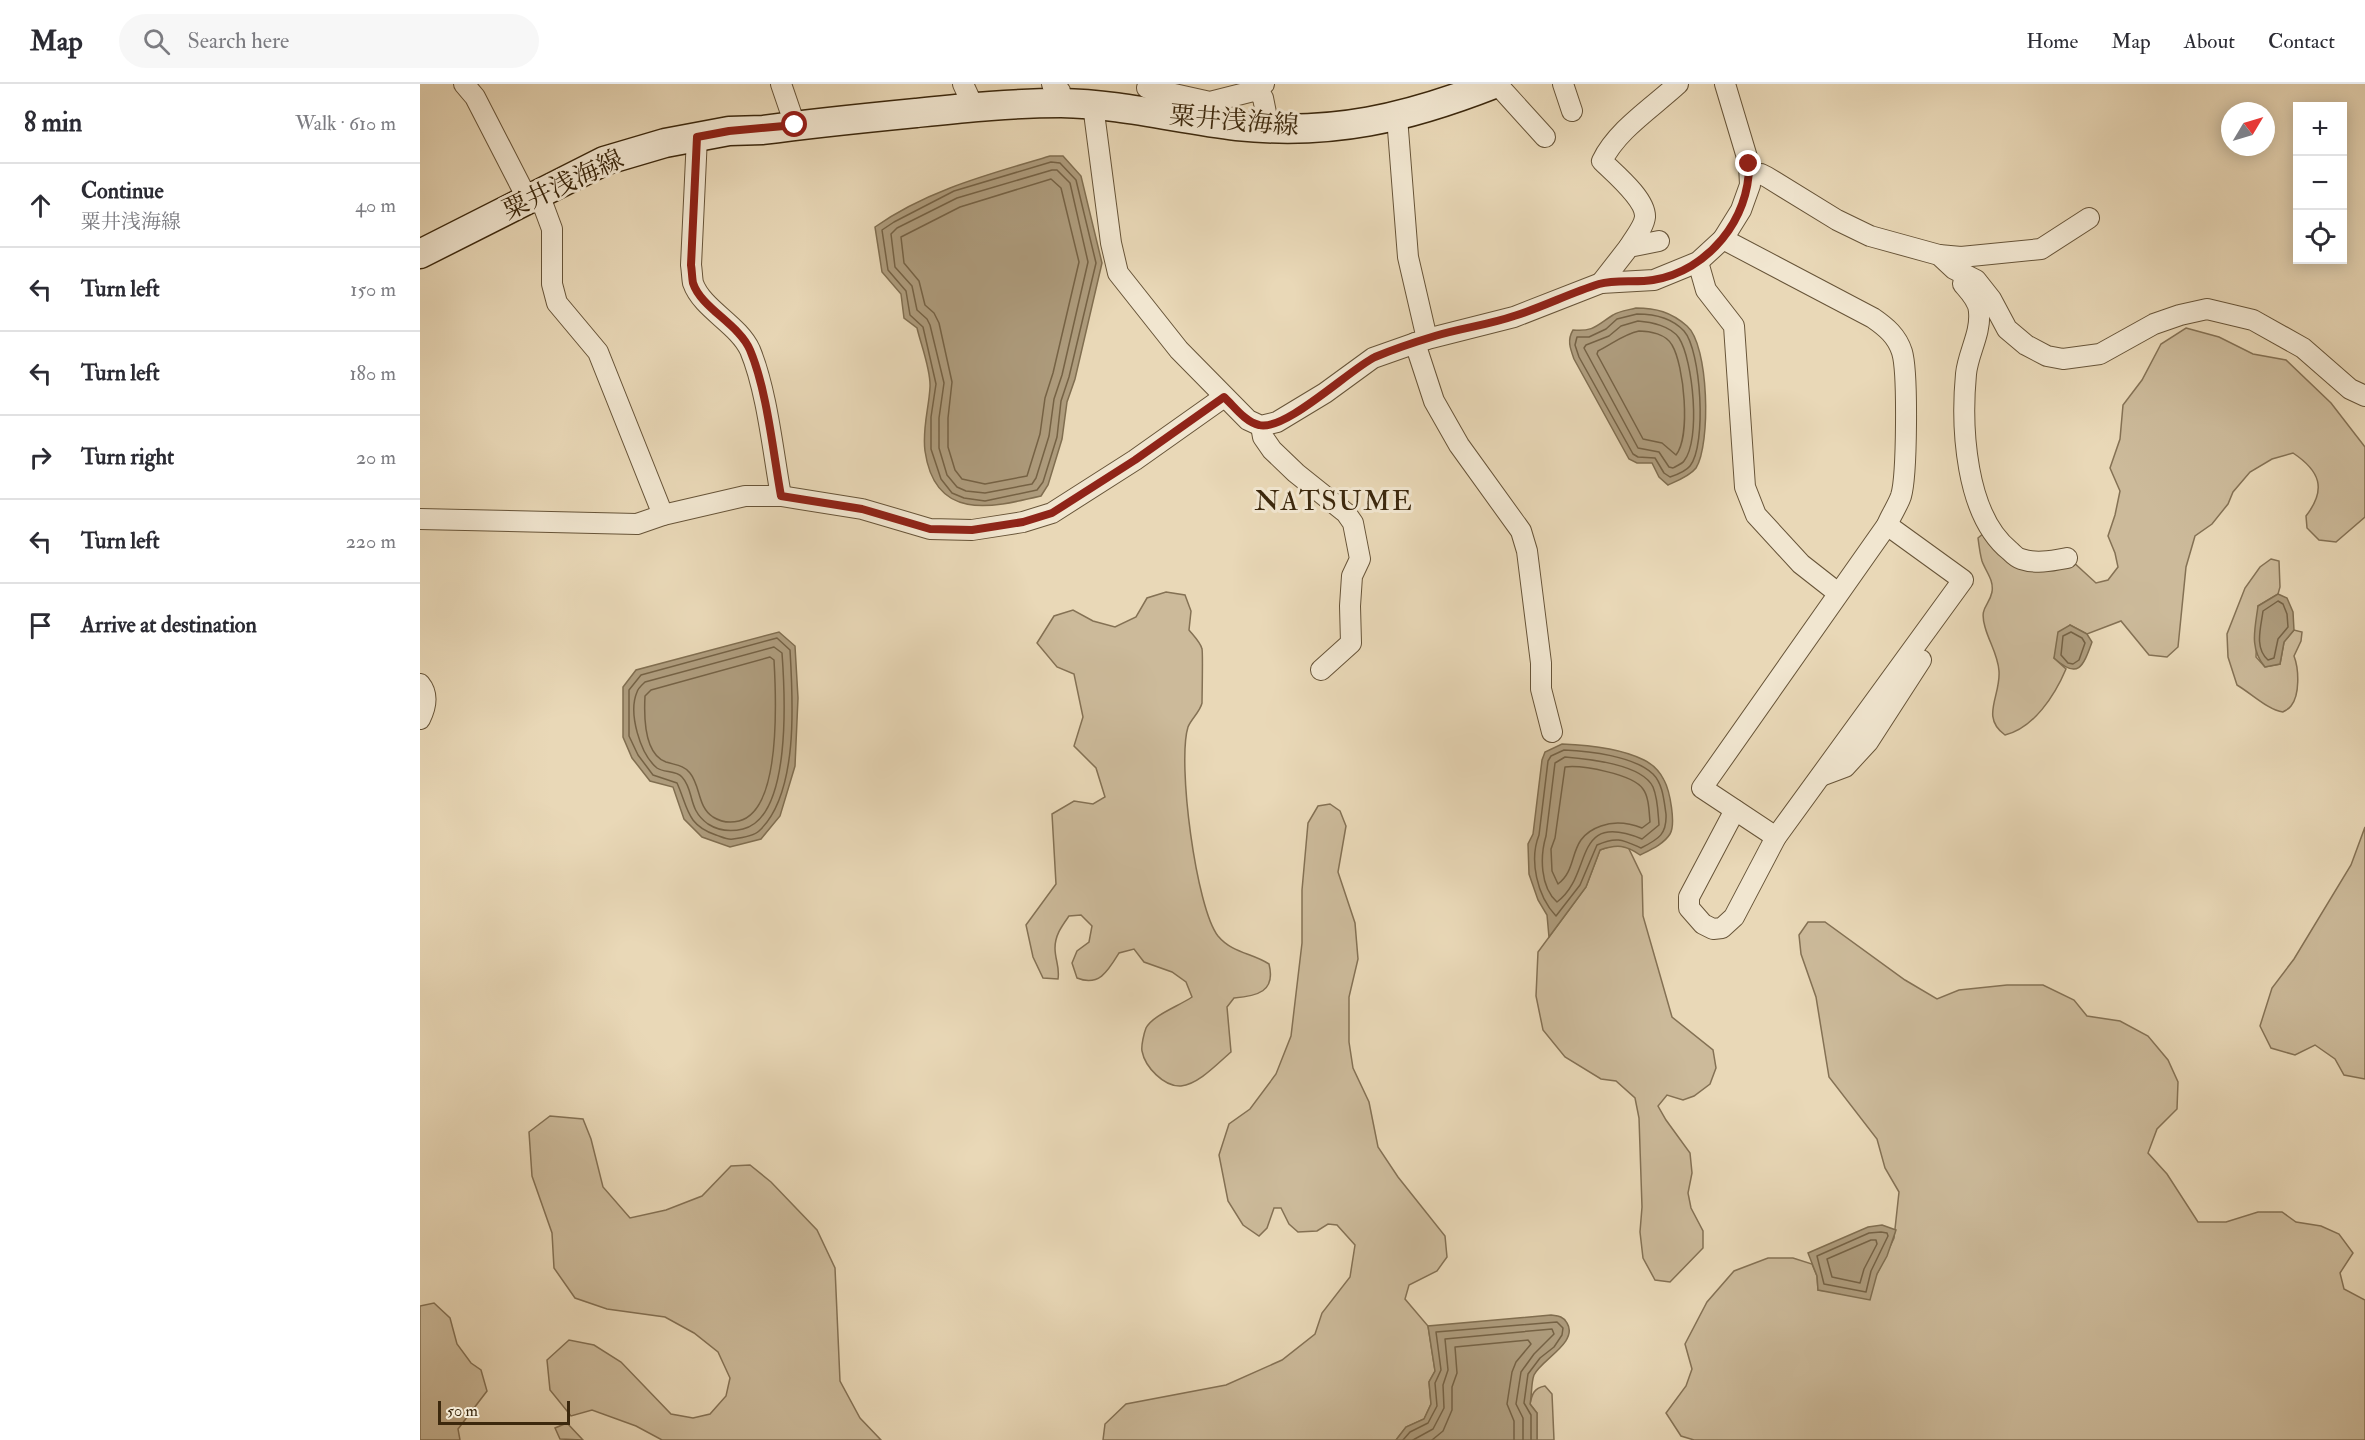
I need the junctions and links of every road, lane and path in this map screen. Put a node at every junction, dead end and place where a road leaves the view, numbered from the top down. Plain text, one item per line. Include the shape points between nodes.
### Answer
1 (464, 84) edge
2 (781, 84) edge
3 (1496, 84) edge
4 (1563, 84) edge
5 (1678, 84) edge
6 (1725, 84) edge
7 (1260, 87) edge
8 (1461, 91) edge
9 (1057, 94) edge
10 (1146, 95) edge
11 (969, 96) edge
12 (1093, 105) junction
13 (1572, 111) dead end
14 (1397, 117) junction
15 (795, 125) junction
16 (1269, 128) junction
17 (697, 137) junction
18 (1545, 137) dead end
19 (1750, 174) junction
20 (534, 197) junction
21 (2089, 218) dead end
22 (1723, 239) junction
23 (1659, 241) dead end
24 (1629, 247) junction
25 (420, 254) edge
26 (1939, 255) junction
27 (1698, 262) junction
28 (1954, 269) junction
29 (1601, 283) junction
30 (1421, 341) junction
31 (2365, 396) edge
32 (1224, 397) junction
33 (1261, 426) junction
34 (781, 496) junction
35 (663, 514) junction
36 (420, 519) edge
37 (1887, 525) junction
38 (2067, 558) dead end
39 (1838, 593) junction
40 (1321, 670) dead end
41 (420, 684) edge
42 (420, 719) edge
43 (1552, 732) dead end
44 (1735, 810) junction
45 (1776, 837) junction

1 - 20 street
2 - 15 street
3 - 8 main road, 粟井浅海線
3 - 18 street
4 - 13 street
5 - 24 street via 1608,148 1602,161 1643,208 1645,218
6 - 19 street
7 - 10 street via 1210,102
7 - 16 street
8 - 14 main road, 粟井浅海線
9 - 11 main road, 粟井浅海線 via 1016,104
9 - 12 main road, 粟井浅海線
10 - 12 main road, 粟井浅海線
10 - 16 main road, 粟井浅海線 via 1237,126
11 - 15 main road, 粟井浅海線
12 - 32 street via 1118,273 1179,350
14 - 16 main road, 粟井浅海線 via 1322,128
14 - 30 street via 1408,257
15 - 17 main road, 粟井浅海線
17 - 20 main road, 粟井浅海線 via 604,161
17 - 34 street via 693,284 702,299 749,348 758,373
19 - 22 street via 1741,210
19 - 26 street via 1767,177 1870,236
20 - 25 main road, 粟井浅海線
20 - 35 street via 552,229 552,284 557,303 598,352
21 - 26 street via 2041,249
22 - 27 street
22 - 37 street via 1873,318 1892,332 1902,352 1905,376 1904,465 1901,495
23 - 24 street
24 - 29 street
26 - 28 street
27 - 29 street via 1654,280
27 - 39 street via 1706,290 1734,326 1745,487 1756,515 1801,564
28 - 31 street via 1976,280 2007,329 2047,356 2063,359 2100,354 2154,324 2207,309 2253,321 2302,348 2350,389
28 - 38 street via 1979,309 1979,329 1966,371 1964,406 1966,450 1987,523 2001,544 2020,559 2044,562
29 - 30 street via 1514,317
30 - 33 street via 1373,358 1325,393 1277,422
30 - 43 street via 1434,401 1459,446 1521,531 1541,663 1541,688
32 - 33 street via 1248,420
32 - 34 street via 1052,513 1023,522 972,530 930,529 862,509
33 - 40 street via 1272,450 1353,523 1360,559 1352,576 1352,643
34 - 35 street via 745,496
35 - 36 street via 637,524
37 - 39 street
37 - 45 street via 1963,580
39 - 44 street via 1702,788
41 - 42 street via 425,690 426,707
44 - 45 street
44 - 45 street via 1689,897 1689,908 1703,924 1722,928 1734,917

